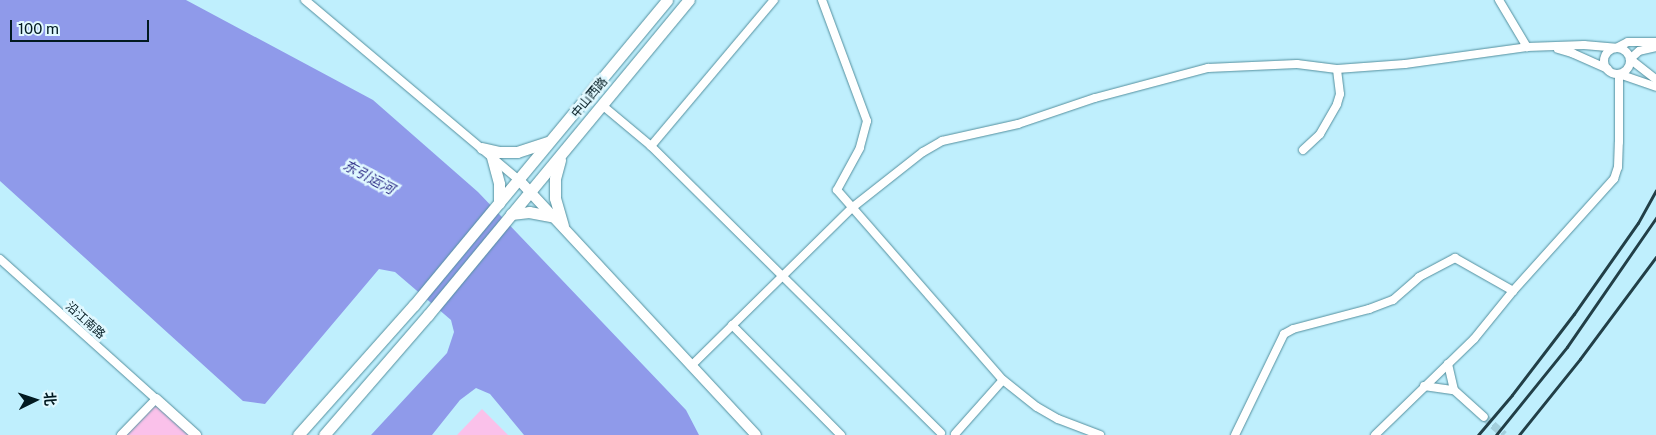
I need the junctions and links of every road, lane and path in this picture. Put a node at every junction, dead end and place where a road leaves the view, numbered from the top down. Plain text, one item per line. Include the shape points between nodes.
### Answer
1 (304, 0) edge
2 (667, 0) edge
3 (689, 0) edge
4 (774, 0) edge
5 (822, 0) edge
6 (1499, 0) edge
7 (1656, 42) edge
8 (1527, 47) junction
9 (1549, 47) junction
10 (1656, 47) edge
11 (1616, 48) junction
12 (1630, 59) junction
13 (1336, 69) junction
14 (1608, 70) junction
15 (1619, 74) junction
16 (1656, 79) edge
17 (1656, 87) edge
18 (602, 105) junction
19 (552, 140) junction
20 (651, 146) junction
21 (482, 148) junction
22 (1303, 150) dead end
23 (564, 151) junction
24 (492, 157) junction
25 (519, 180) junction
26 (531, 191) junction
27 (499, 203) junction
28 (853, 207) junction
29 (511, 214) junction
30 (555, 217) junction
31 (563, 226) junction
32 (0, 259) edge
33 (783, 275) junction
34 (1513, 291) junction
35 (732, 325) junction
36 (1448, 364) junction
37 (691, 366) junction
38 (1003, 380) junction
39 (1424, 386) junction
40 (1454, 390) junction
41 (156, 399) junction
42 (1484, 417) tunnel mouth
43 (940, 434) edge
44 (955, 434) edge
45 (121, 435) edge
46 (196, 435) edge
47 (298, 435) edge
48 (324, 435) edge
49 (756, 435) edge
50 (841, 435) edge
51 (1100, 435) edge
52 (1235, 435) edge
53 (1374, 435) edge

1 - 21 street
2 - 19 main road, 中山西路
3 - 18 main road, 中山西路
4 - 20 street
5 - 28 street via 867,121 860,148 837,190
6 - 8 street
7 - 11 street via 1628,42
8 - 9 street
8 - 13 street via 1405,64
9 - 11 street via 1584,45
9 - 14 street via 1572,52
10 - 12 street via 1639,51
11 - 12 street via 1627,52
11 - 14 street via 1605,58
12 - 15 street via 1626,70
12 - 16 street
13 - 22 street via 1340,94 1337,104 1320,134
13 - 28 street via 1297,64 1208,68 1095,98 1018,124 959,136 923,152
14 - 15 street
15 - 17 street
15 - 34 street via 1618,167 1614,179
18 - 20 street
18 - 23 main road, 中山西路
19 - 21 main road via 517,152
19 - 25 main road, 中山西路
20 - 33 street
21 - 24 street
23 - 26 main road, 中山西路
23 - 31 main road via 554,188 556,208
24 - 25 street
24 - 27 main road via 500,184
25 - 26 street
25 - 27 main road, 中山西路
26 - 29 main road, 中山西路
26 - 30 street
27 - 47 main road, 中山西路 via 414,305
28 - 33 street
28 - 38 street
29 - 30 main road via 529,212
29 - 48 main road, 中山西路
30 - 31 street
31 - 37 street
32 - 41 street, 沿江南路
33 - 35 street
33 - 43 street
34 - 36 street via 1474,339
34 - 52 street via 1455,258 1419,278 1393,300 1292,328 1284,334
35 - 37 street
35 - 50 street
36 - 39 street
36 - 40 street
37 - 49 street
38 - 44 street
38 - 51 street via 1058,419
39 - 40 street
39 - 53 street
40 - 42 street
41 - 45 street
41 - 46 street
43 - 44 street via 948,431

